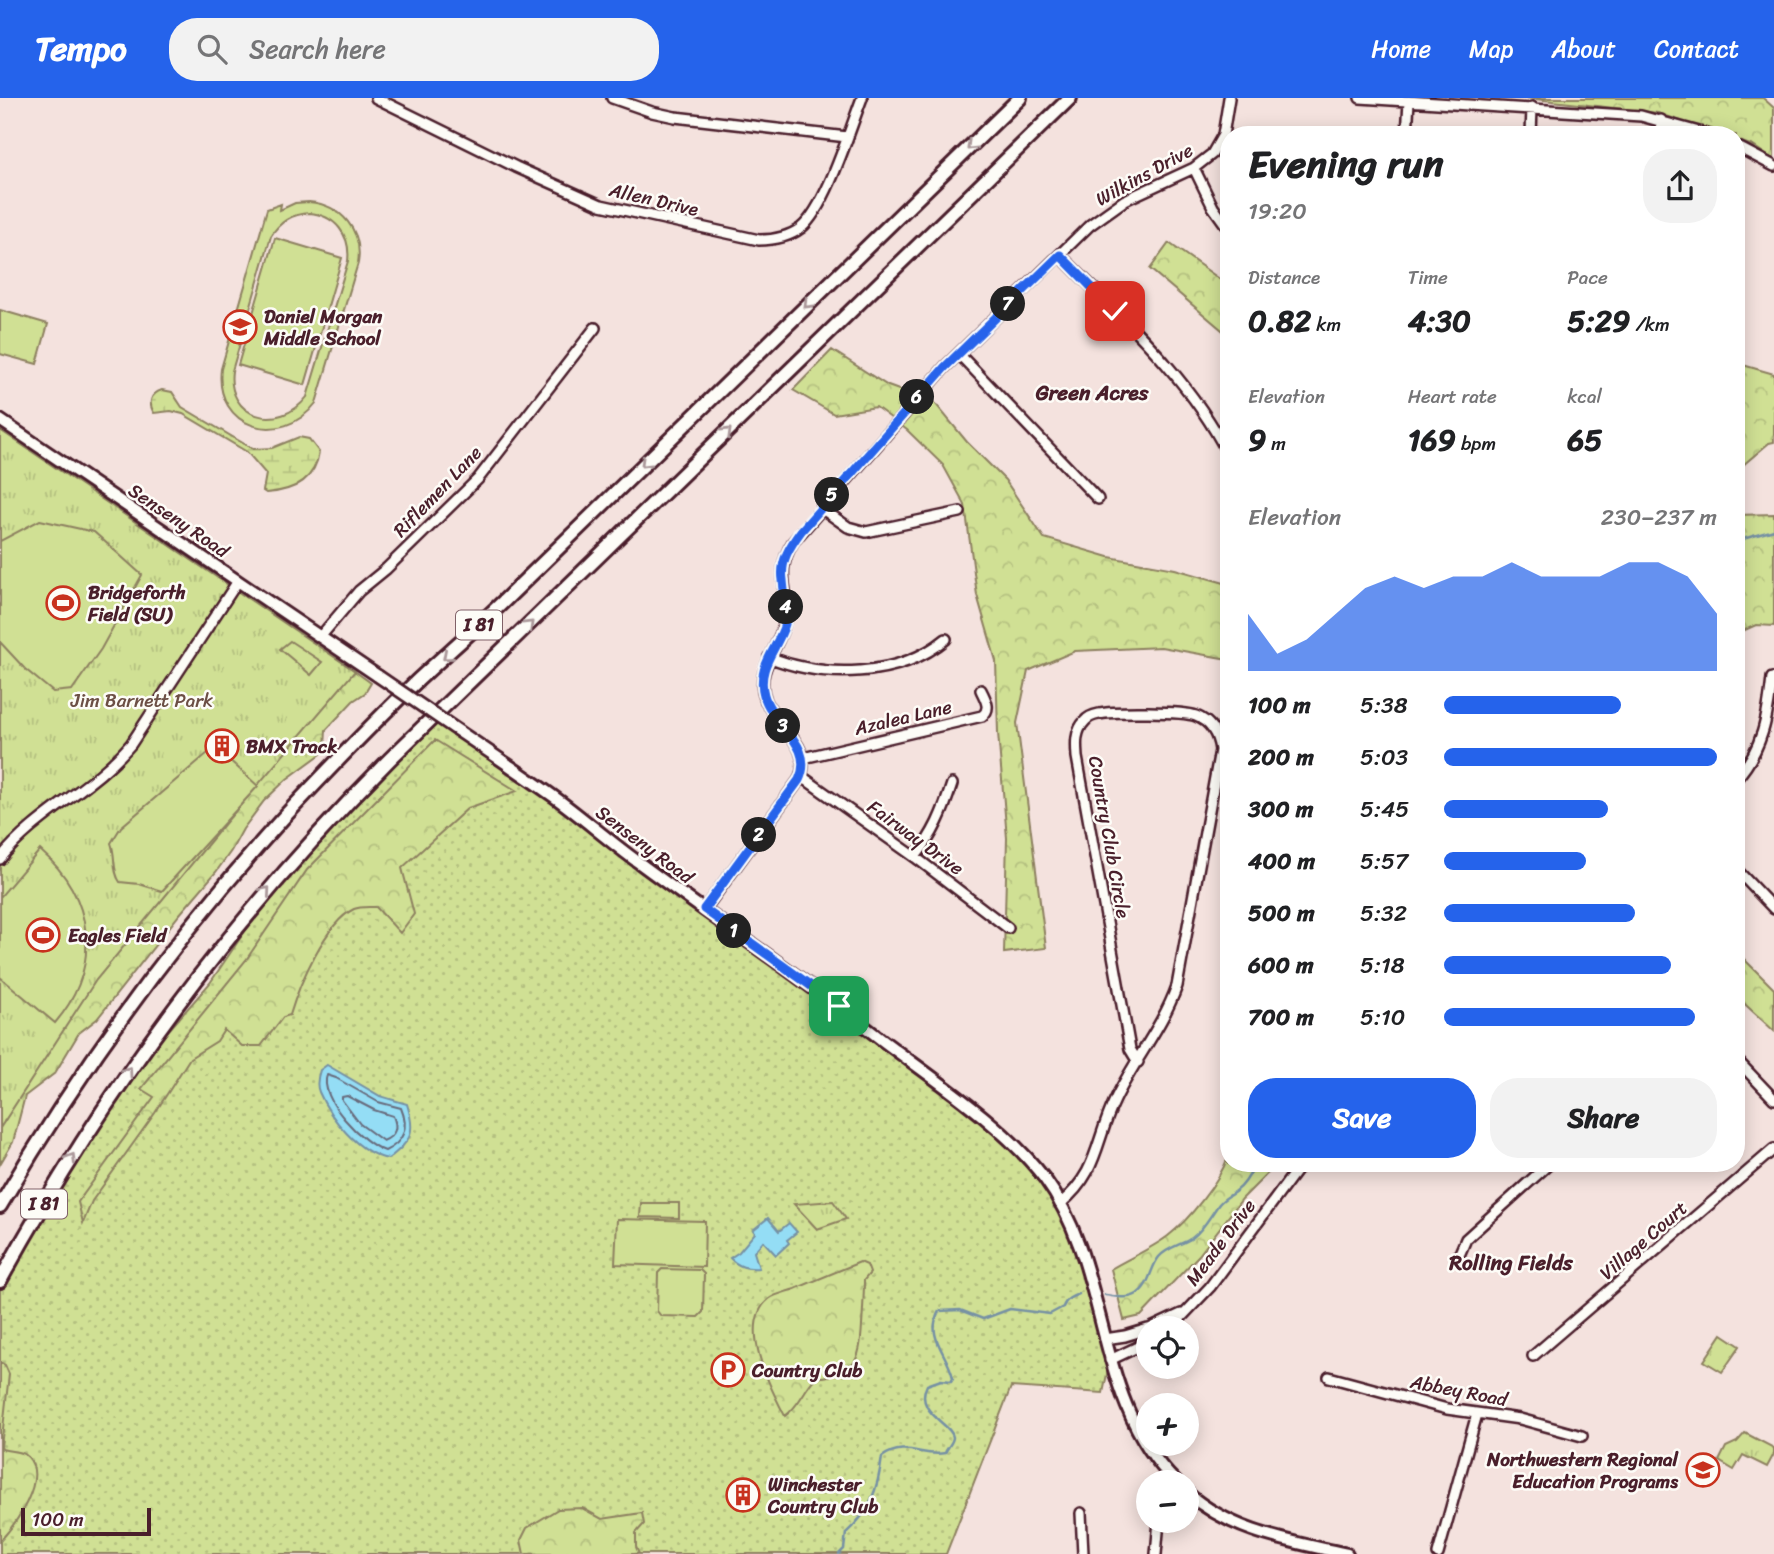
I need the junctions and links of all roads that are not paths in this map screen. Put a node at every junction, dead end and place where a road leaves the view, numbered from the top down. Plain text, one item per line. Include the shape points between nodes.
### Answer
1 (376, 98) edge
2 (612, 98) edge
3 (862, 98) edge
4 (1020, 98) edge
5 (1070, 98) edge
6 (1229, 98) edge
7 (1360, 98) edge
8 (1430, 100) edge
9 (1409, 101) junction
10 (1532, 107) junction
11 (1661, 120) junction
12 (1225, 126) edge
13 (1408, 126) edge
14 (1531, 126) edge
15 (1661, 126) edge
16 (1681, 126) edge
17 (847, 137) junction
18 (1220, 142) edge
19 (1745, 151) edge
20 (1774, 166) edge
21 (1195, 168) junction
22 (1220, 217) edge
23 (1060, 255) junction
24 (594, 328) dead end
25 (958, 354) junction
26 (0, 420) edge
27 (1220, 440) edge
28 (1098, 499) dead end
29 (821, 508) junction
30 (960, 512) dead end
31 (238, 581) junction
32 (320, 636) junction
33 (946, 639) dead end
34 (769, 657) junction
35 (1772, 678) dead end
36 (981, 690) dead end
37 (803, 758) junction
38 (1217, 767) junction
39 (1220, 767) edge
40 (1745, 767) edge
41 (801, 776) junction
42 (953, 784) dead end
43 (915, 857) junction
44 (0, 859) edge
45 (1745, 878) edge
46 (704, 909) junction
47 (1774, 909) edge
48 (1008, 928) dead end
49 (1138, 1062) junction
50 (1745, 1068) edge
51 (1774, 1099) edge
52 (1774, 1149) edge
53 (1295, 1172) edge
54 (1540, 1172) edge
55 (1060, 1204) junction
56 (0, 1206) edge
57 (1460, 1253) dead end
58 (0, 1281) edge
59 (1191, 1308) junction
60 (1178, 1316) edge
61 (1183, 1316) edge
62 (1136, 1333) edge
63 (1105, 1339) junction
64 (1136, 1348) edge
65 (1533, 1356) dead end
66 (1111, 1360) junction
67 (1329, 1377) dead end
68 (1477, 1414) junction
69 (1582, 1436) dead end
70 (1165, 1470) edge
71 (1199, 1502) edge
72 (1081, 1513) dead end
73 (1157, 1533) edge
74 (1083, 1554) edge
75 (1156, 1554) edge
76 (1347, 1554) edge
77 (1438, 1554) edge

1 - 17 street, Allen Drive via 601,205 759,240 792,234 808,220
2 - 17 street via 675,117
3 - 17 street, Allen Drive
4 -> 56 highway, I 81 via 418,680 283,818 134,1001
58 -> 5 highway, I 81 via 85,1136 142,1050 235,928 304,848
6 - 12 street, Wilkins Drive
7 - 9 street
8 - 9 street
8 - 10 street
9 - 13 street
10 - 11 street
10 - 14 street
11 - 15 street
11 - 16 street
18 - 21 street, Wilkins Drive
19 - 20 street
21 - 22 street
21 - 23 street, Wilkins Drive via 1125,200 1090,225
23 - 25 street, Wilkins Drive
23 - 27 street via 1170,368
24 - 32 street, Riflemen Lane via 478,479 359,592
25 - 28 street
25 - 29 street, Wilkins Drive
26 - 31 main road, Senseny Road
29 - 30 street via 848,527 866,532
29 - 34 street, Wilkins Drive via 784,560 785,622
31 - 32 main road, Senseny Road
31 - 44 street via 131,744 109,767 31,826
32 - 46 main road, Senseny Road, bridge via 553,796
33 - 34 street via 904,662 848,672 815,671
34 - 37 street, Wilkins Drive via 763,674 765,699
35 - 40 street via 1760,744
36 - 37 street, Azalea Lane via 988,706 982,716
37 - 41 street
38 - 39 street
38 - 49 street, Country Club Circle via 1177,986
38 - 49 street, Country Club Circle via 1220,750 1216,735 1206,722 1190,715 1101,713 1084,722 1077,736 1077,757 1130,1049
41 - 43 street, Fairway Drive
41 - 46 street
42 - 43 street via 936,828
43 - 48 street, Fairway Drive
45 - 47 street
46 - 55 main road, Senseny Road via 839,1006 990,1124 1039,1172
49 - 55 street, Country Club Circle via 1109,1112 1091,1169
50 - 51 street
52 - 65 street, Village Court
53 - 59 street, Meade Drive
54 - 57 street via 1472,1233
55 - 63 main road, Senseny Road via 1083,1253
59 - 60 street, Meade Drive
59 - 61 street, Meade Drive
62 - 63 street, Meade Drive
63 - 66 main road, Senseny Road
64 - 66 street
66 - 70 main road, Senseny Road via 1135,1425
67 - 68 street, Abbey Road
68 - 69 street, Abbey Road via 1520,1419
68 - 77 street
71 - 76 main road via 1246,1530
72 - 74 street
73 - 75 street

